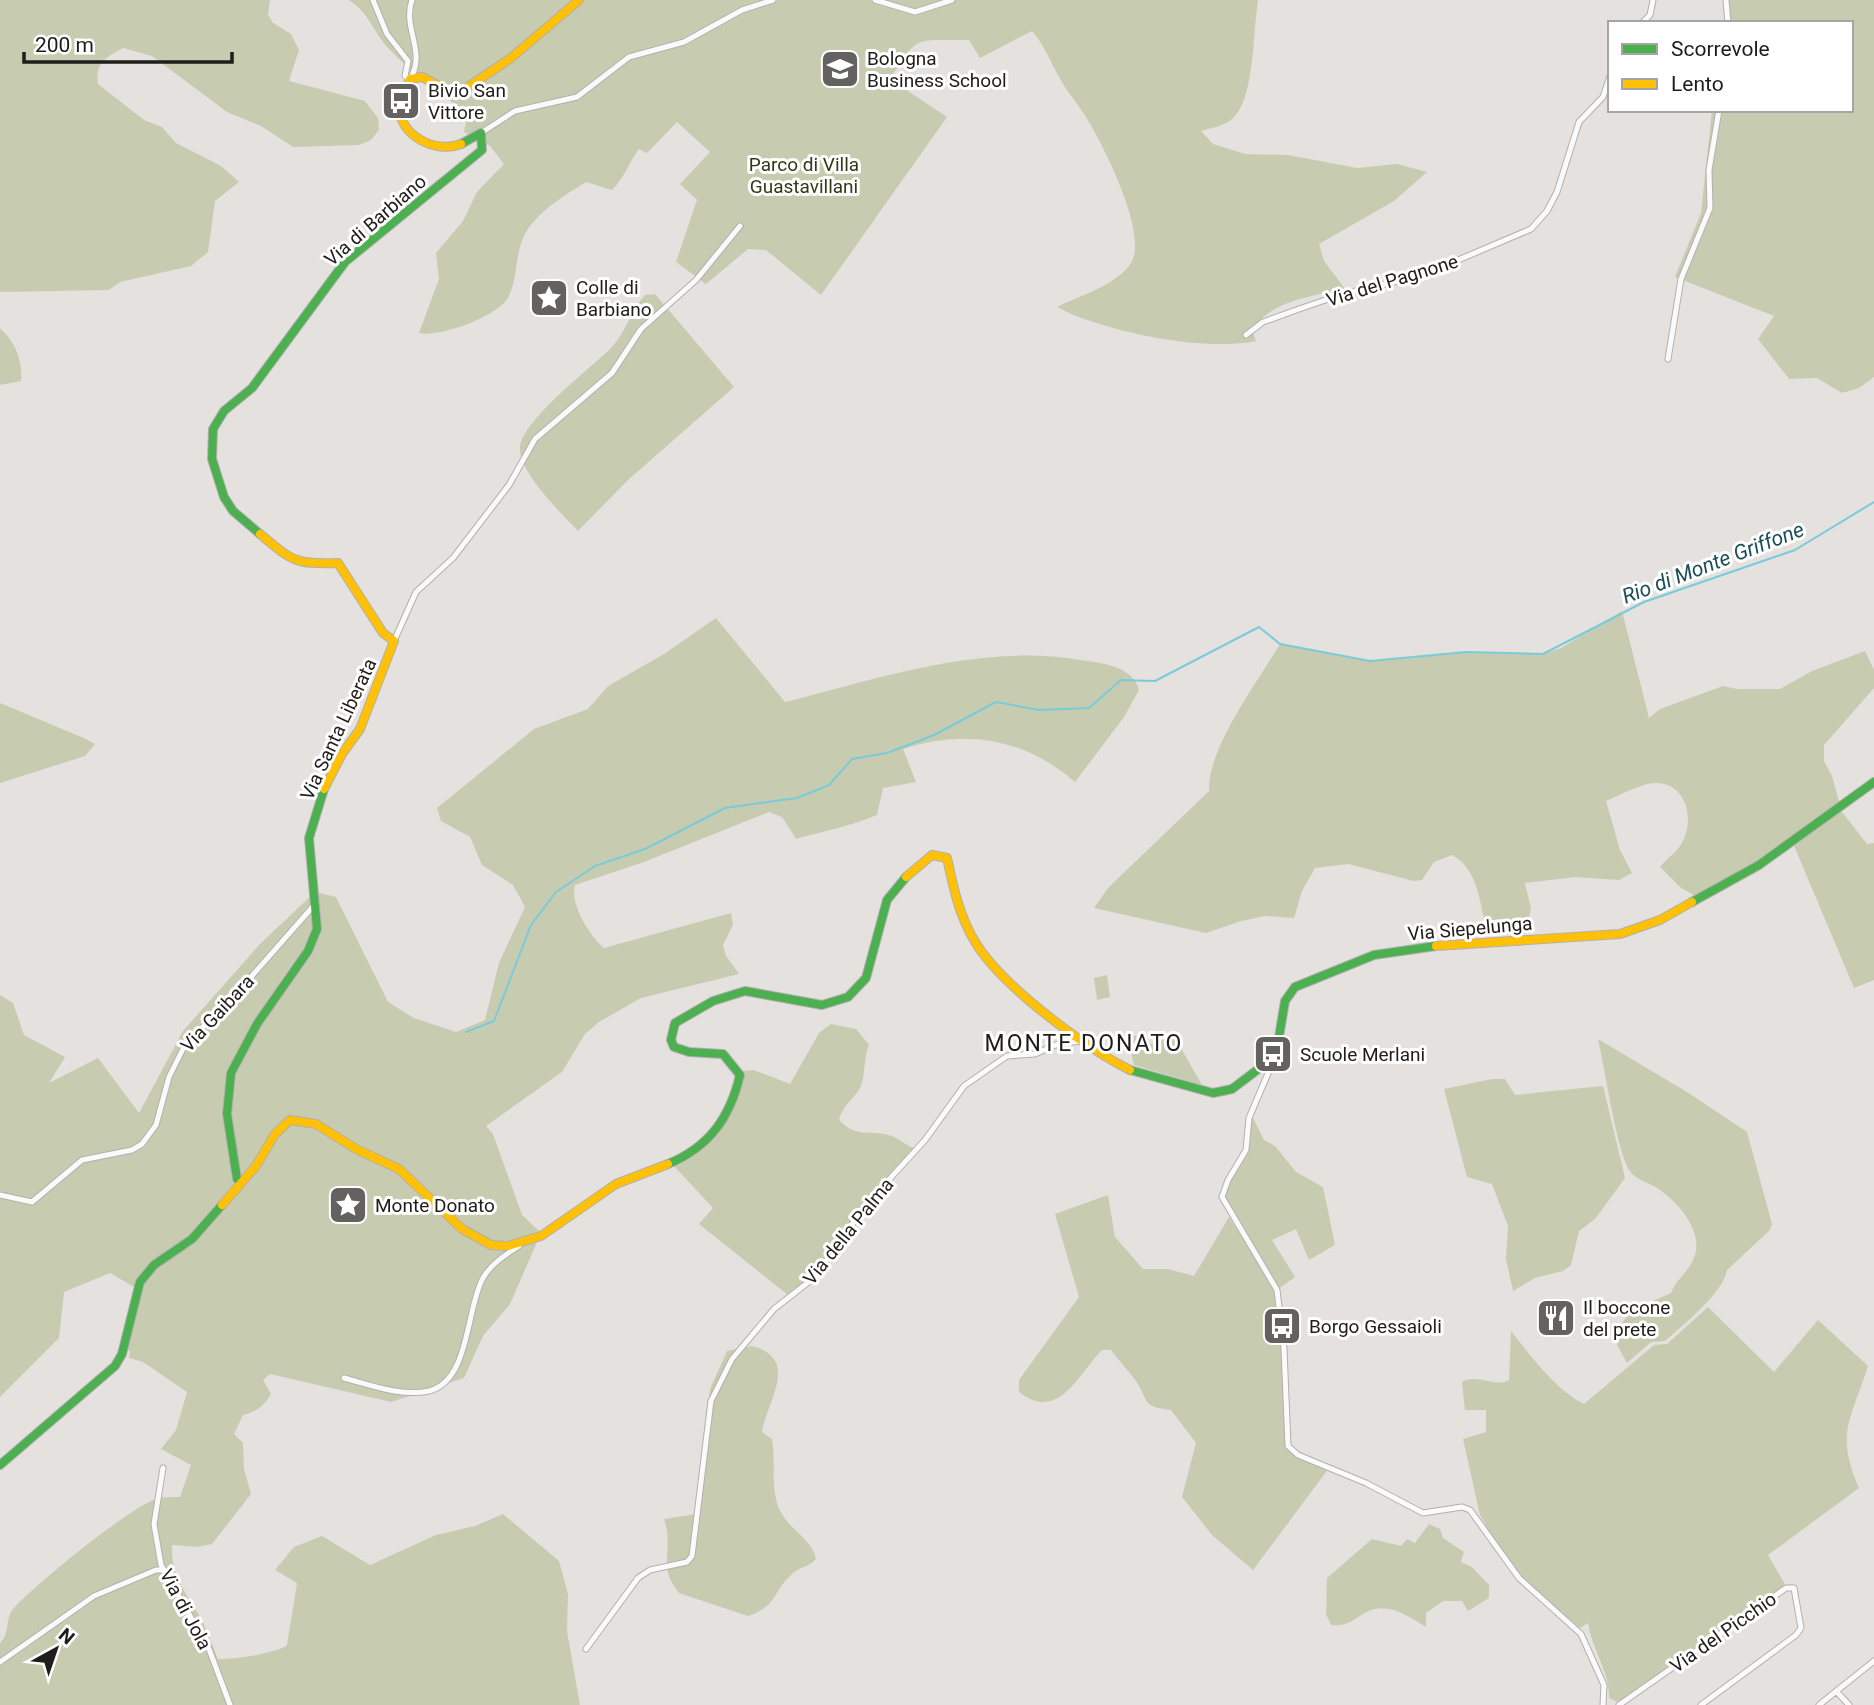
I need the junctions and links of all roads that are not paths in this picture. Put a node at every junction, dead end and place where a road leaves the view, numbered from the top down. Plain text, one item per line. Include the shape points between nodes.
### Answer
1 (373, 0) edge
2 (412, 0) edge
3 (579, 0) edge
4 (773, 0) edge
5 (875, 0) edge
6 (952, 0) edge
7 (1653, 0) edge
8 (1726, 0) edge
9 (1644, 21) edge
10 (1728, 21) edge
11 (410, 79) junction
12 (1608, 81) edge
13 (1719, 112) edge
14 (481, 133) junction
15 (740, 226) dead end
16 (1246, 335) dead end
17 (1668, 359) dead end
18 (394, 641) junction
19 (1874, 782) edge
20 (316, 903) junction
21 (1082, 1041) junction
22 (1269, 1061) junction
23 (241, 1182) junction
24 (0, 1195) edge
25 (531, 1239) junction
26 (344, 1378) dead end
27 (0, 1465) edge
28 (163, 1468) dead end
29 (164, 1570) junction
30 (586, 1649) dead end
31 (0, 1661) edge
32 (1874, 1661) edge
33 (1836, 1691) junction
34 (230, 1705) edge
35 (1603, 1705) edge
36 (1619, 1705) edge
37 (1701, 1705) edge
38 (1819, 1705) edge
39 (1849, 1705) edge

1 - 11 street via 387,34 408,61 405,76
2 - 11 street via 417,63
3 - 11 street via 511,58 456,95 422,77
4 - 14 street via 742,10 684,42 629,57 577,97 521,108
5 - 6 street via 915,12
7 - 9 street
8 - 10 street
11 - 14 street, Via di Barbiano via 400,114 425,143 438,149 456,148
12 - 16 street, Via del Pagnone via 1602,97 1579,122 1557,192 1531,229 1443,267 1263,322
13 - 17 street via 1709,170 1710,208 1681,279
14 - 18 street, Via di Barbiano via 479,155 345,262 252,388 224,411 213,429 212,459 233,511 288,558 302,564 338,563 383,633
15 - 18 street, Via Santa Liberata via 704,271 640,329 612,373 535,439 509,485 453,558 416,592
18 - 20 street, Via Santa Liberata via 360,729 342,754 318,806 309,838
19 - 22 street, Via Siepelunga via 1759,864 1643,928 1620,934 1390,951 1295,987 1285,1001
20 - 23 street, Via Santa Liberata via 317,929 308,951 257,1024 231,1073 228,1114
20 - 24 street, Via Gaibara via 185,1045 172,1068 156,1125 142,1144 82,1160 32,1202
21 - 22 street via 1128,1069 1213,1093 1232,1089
21 - 25 street via 1001,974 974,941 957,901 947,858 936,853 926,856 893,888 870,968 848,998 826,1006 808,1005 745,991 722,996 679,1018 672,1028 676,1048 690,1055 709,1050 731,1060 740,1075 736,1101 691,1155 603,1190
21 - 30 street, Via della Palma via 1058,1044 1035,1054 1007,1056 964,1086 925,1140 865,1206 815,1277 774,1309 732,1359 711,1401 692,1556 687,1562 650,1570 638,1578
22 - 35 street via 1249,1118 1247,1150 1222,1197 1277,1290 1288,1446 1298,1455 1423,1513 1462,1507 1470,1510 1519,1578 1581,1634 1604,1685
23 - 25 street via 290,1120 309,1119 353,1148 397,1167 470,1237 508,1246
23 - 27 street via 192,1239 154,1265 140,1282 116,1366
25 - 26 street via 502,1256 485,1275 447,1382 431,1391 410,1392
28 - 29 street, Via di Jola via 154,1524
29 - 31 street via 94,1596
29 - 34 street, Via di Jola via 209,1649
32 - 33 street
33 - 38 street
33 - 39 street
36 - 37 street, Via del Picchio via 1786,1588 1794,1588 1801,1628 1796,1635

